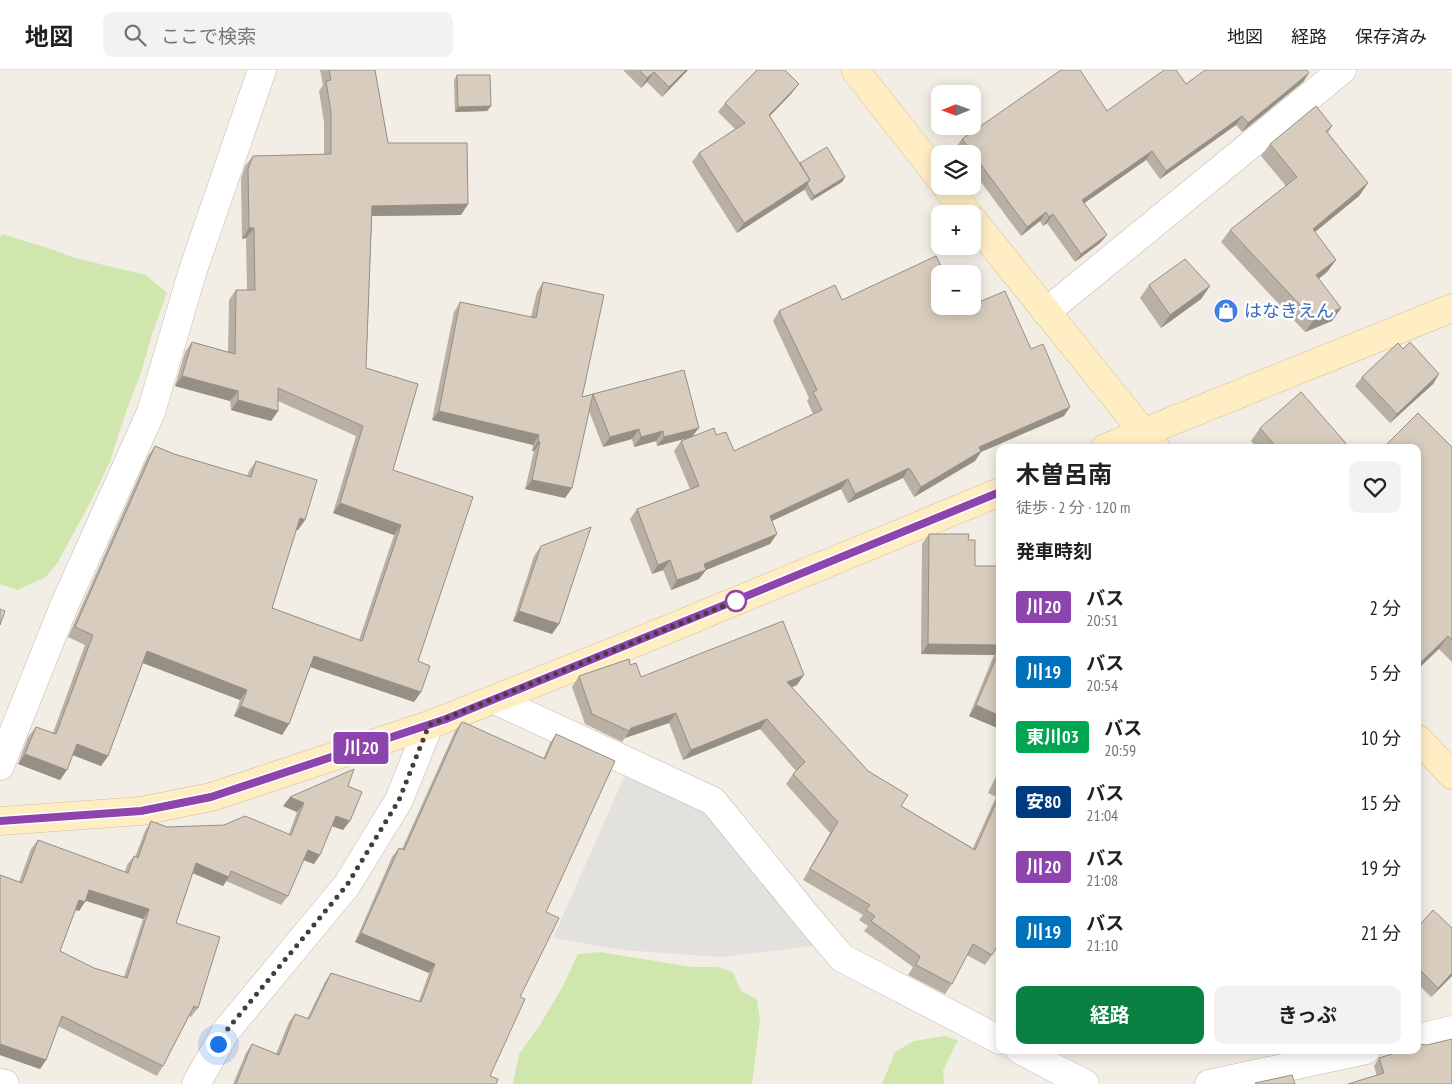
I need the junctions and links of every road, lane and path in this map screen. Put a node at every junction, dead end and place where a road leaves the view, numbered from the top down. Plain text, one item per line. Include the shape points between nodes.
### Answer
1 (262, 70) edge
2 (855, 70) edge
3 (1342, 70) edge
4 (931, 167) edge
5 (953, 195) edge
6 (961, 205) edge
7 (981, 230) edge
8 (1452, 308) edge
9 (1046, 312) junction
10 (1149, 440) edge
11 (1127, 444) edge
12 (996, 494) edge
13 (495, 700) junction
14 (429, 725) junction
15 (1421, 742) edge
16 (0, 766) edge
17 (1452, 775) edge
18 (0, 821) edge
19 (1452, 1030) edge
20 (1421, 1037) edge
21 (996, 1038) edge
22 (1028, 1054) edge
23 (1348, 1054) edge
24 (0, 1083) edge
25 (5, 1084) edge
26 (196, 1084) edge
27 (1085, 1084) edge
28 (1209, 1084) edge

1 - 16 street via 193,270 151,412 64,606
2 - 4 street
3 - 9 street
5 - 6 street
7 - 9 street
8 - 10 street
9 - 10 street
10 - 11 street
12 - 13 street
13 - 14 street
13 - 21 street via 714,801 842,958
14 - 18 street via 211,797 141,811
14 - 26 street via 399,800 347,885 226,1031
15 - 17 street
19 - 20 street
22 - 27 street
23 - 28 street
24 - 25 street

